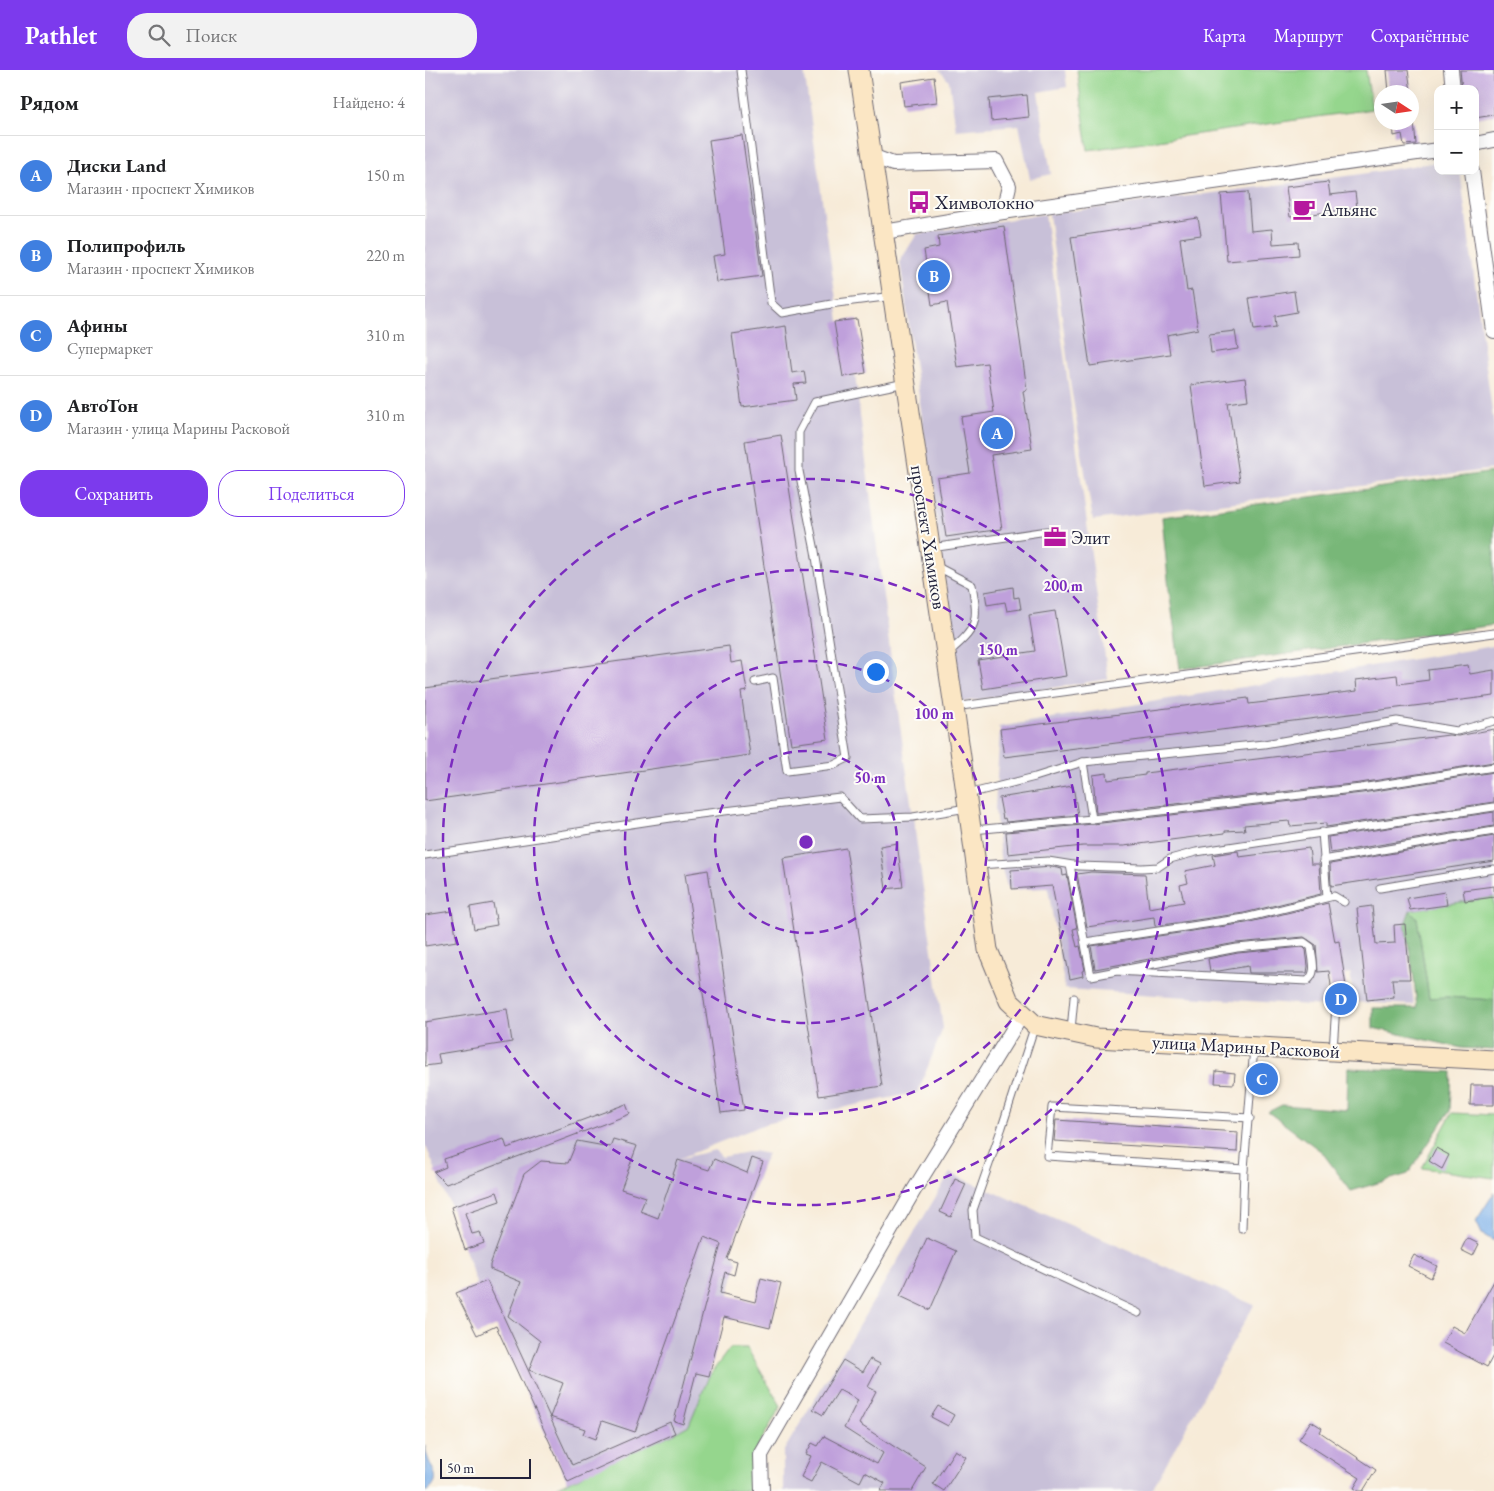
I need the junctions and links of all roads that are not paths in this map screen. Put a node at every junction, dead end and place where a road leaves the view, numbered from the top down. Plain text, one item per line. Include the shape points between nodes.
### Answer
1 (741, 70) edge
2 (859, 70) edge
3 (1451, 70) edge
4 (1453, 85) edge
5 (1494, 140) edge
6 (1479, 143) edge
7 (1434, 151) edge
8 (872, 156) junction
9 (1473, 175) edge
10 (1003, 212) junction
11 (884, 232) junction
12 (893, 296) junction
13 (1494, 331) edge
14 (905, 382) junction
15 (1047, 531) dead end
16 (931, 556) junction
17 (1494, 633) edge
18 (946, 655) junction
19 (755, 682) dead end
20 (954, 707) junction
21 (1494, 721) edge
22 (1083, 762) junction
23 (1494, 767) edge
24 (966, 801) junction
25 (1494, 807) edge
26 (1092, 819) junction
27 (971, 831) junction
28 (1494, 831) edge
29 (1322, 832) junction
30 (425, 855) edge
31 (1323, 860) junction
32 (976, 865) junction
33 (1070, 865) junction
34 (1494, 868) edge
35 (1379, 888) dead end
36 (1327, 898) junction
37 (1343, 902) dead end
38 (1085, 942) junction
39 (1115, 971) junction
40 (1074, 998) dead end
41 (1336, 1005) dead end
42 (1022, 1013) junction
43 (1071, 1033) junction
44 (1255, 1046) junction
45 (1333, 1051) junction
46 (1494, 1060) edge
47 (1249, 1118) junction
48 (1245, 1169) junction
49 (1242, 1229) dead end
50 (1138, 1313) dead end
51 (762, 1491) edge

1 - 12 lane via 771,303 782,313
2 - 8 main road, проспект Химиков
3 - 4 street
5 - 6 street
7 - 10 street
8 - 10 street via 893,164 995,161 1009,186
8 - 11 main road, проспект Химиков
9 - 13 street
10 - 11 street
11 - 12 main road, проспект Химиков
12 - 14 main road, проспект Химиков
14 - 16 main road, проспект Химиков
14 - 19 lane via 815,402 799,432 799,471 848,758 834,765 787,772 773,678
15 - 16 lane
16 - 18 main road, проспект Химиков
16 - 18 lane via 972,585 975,600 975,622 969,635
17 - 20 lane
18 - 20 main road, проспект Химиков
20 - 24 main road, проспект Химиков
21 - 22 lane via 1457,731 1397,721 1264,744
22 - 24 lane
22 - 26 lane
23 - 26 lane via 1361,788
24 - 27 main road, проспект Химиков
24 - 30 lane via 913,817 860,819 840,797 684,816
25 - 29 lane
26 - 27 lane
27 - 32 main road, проспект Химиков
28 - 31 lane
29 - 31 lane
29 - 33 lane via 1196,852 1170,859 1158,868
31 - 36 lane
32 - 33 lane via 1048,861
32 - 42 main road, проспект Химиков via 988,950
33 - 38 lane
34 - 35 lane
36 - 37 lane via 1334,896
36 - 38 lane via 1245,918
38 - 39 lane via 1091,976
39 - 39 lane via 1307,981 1314,971 1311,947 1304,942 1237,948
40 - 43 lane
41 - 45 lane
42 - 43 main road, улица Марины Расковой
42 - 50 lane via 1003,1127 973,1210 975,1237
42 - 51 street via 914,1190 761,1455
43 - 44 main road, улица Марины Расковой via 1096,1038
44 - 45 main road, улица Марины Расковой
44 - 47 lane
45 - 46 main road, улица Марины Расковой
47 - 48 lane
47 - 48 lane via 1052,1107 1047,1156
48 - 49 lane

